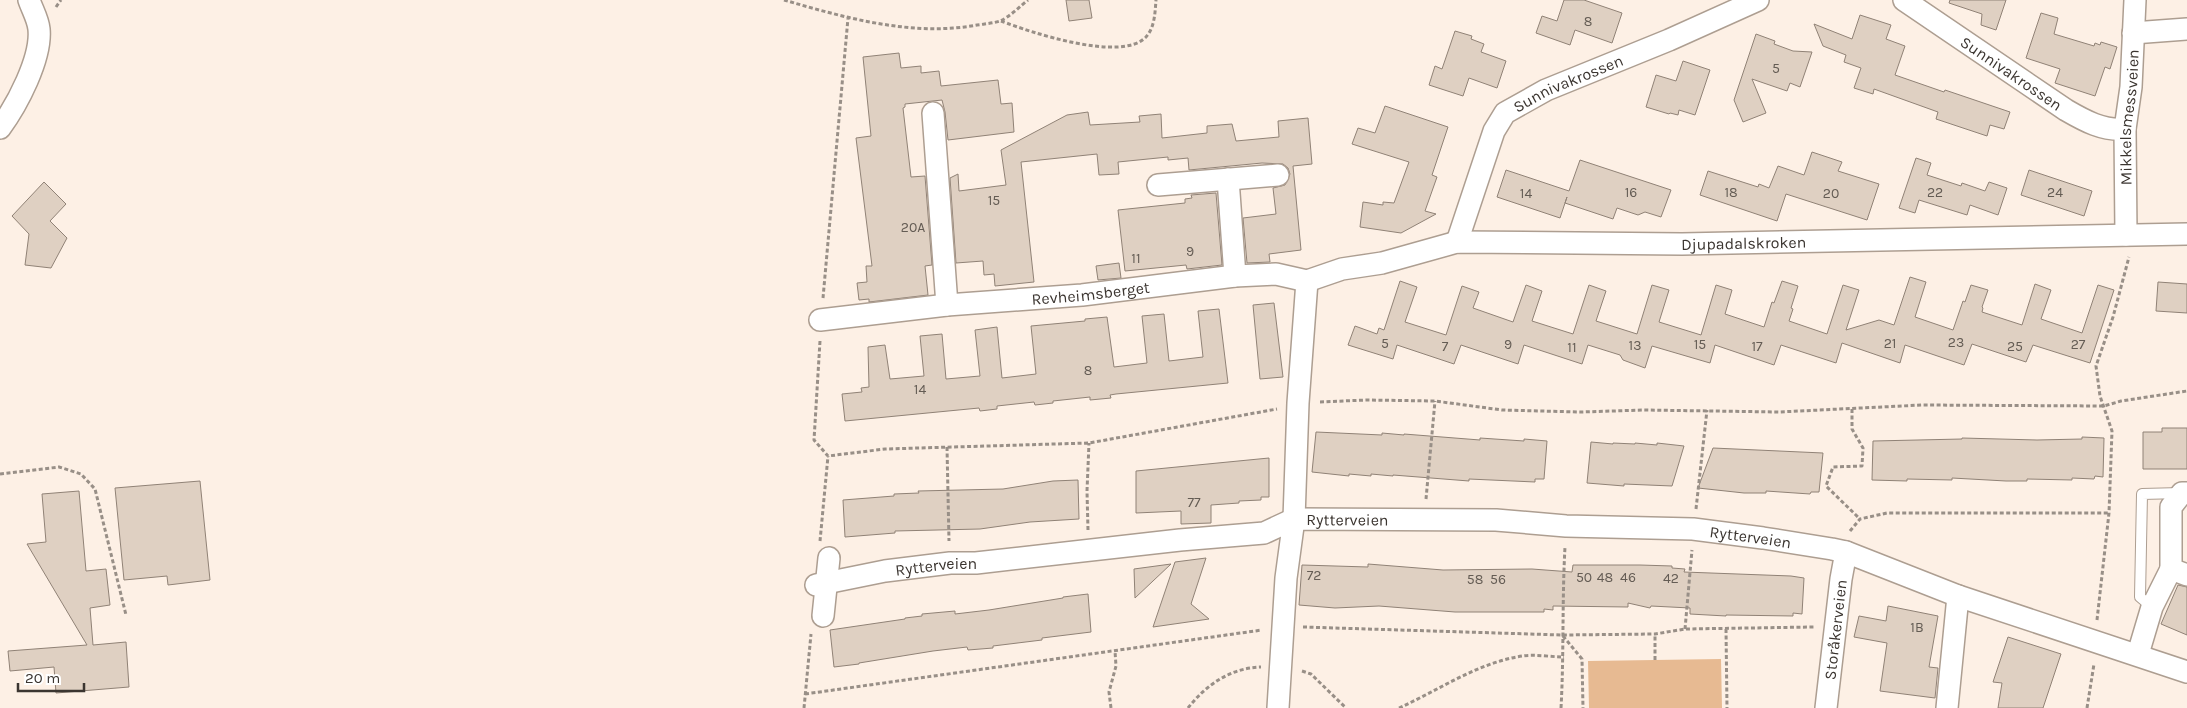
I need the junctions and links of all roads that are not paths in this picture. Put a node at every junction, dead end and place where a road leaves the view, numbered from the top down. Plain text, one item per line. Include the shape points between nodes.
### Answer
1 (29, 0) edge
2 (1758, 0) edge
3 (1904, 0) edge
4 (2135, 0) edge
5 (2187, 29) edge
6 (2133, 33) junction
7 (933, 113) dead end
8 (0, 128) edge
9 (2125, 129) junction
10 (1278, 175) dead end
11 (1228, 179) junction
12 (1158, 185) dead end
13 (2187, 234) edge
14 (2126, 235) junction
15 (1457, 242) junction
16 (1235, 276) junction
17 (1307, 281) junction
18 (947, 305) junction
19 (820, 320) road end
20 (2185, 493) edge
21 (1294, 519) junction
22 (1839, 551) junction
23 (829, 558) dead end
24 (2179, 572) edge
25 (821, 585) junction
26 (1958, 596) junction
27 (2152, 607) junction
28 (823, 616) dead end
29 (2138, 654) junction
30 (2187, 672) edge
31 (1278, 708) edge
32 (1826, 708) edge
33 (1947, 708) edge

1 - 8 street via 39,26 37,46 21,95
2 - 15 street, Sunnivakrossen via 1546,90 1504,113 1494,131
3 - 9 street, Sunnivakrossen via 2066,110 2087,122 2113,130
4 - 6 street, Mikkelsmessveien
5 - 6 street
6 - 9 street, Mikkelsmessveien
7 - 18 street
9 - 14 street, Mikkelsmessveien
10 - 11 street
11 - 12 street
11 - 16 street
13 - 14 street, Djupadalskroken
14 - 15 street, Djupadalskroken via 1682,244
15 - 17 street, Djupadalskroken via 1382,263 1342,269
16 - 17 street, Revheimsberget via 1276,274
16 - 18 street, Revheimsberget via 1082,295
17 - 21 street, Rytterveien
18 - 19 street, Revheimsberget
20 - 24 street via 2171,507
20 - 27 lane via 2142,494 2140,597
21 - 22 street, Rytterveien via 1496,520 1566,526 1693,529
21 - 25 street, Rytterveien via 1264,533 950,563 885,571
21 - 31 street via 1286,578
22 - 26 street, Rytterveien
22 - 32 street, Storåkerveien via 1841,579
23 - 25 street
24 - 27 street
25 - 28 street
26 - 29 street, Rytterveien
26 - 33 street
27 - 29 street
29 - 30 street, Rytterveien

